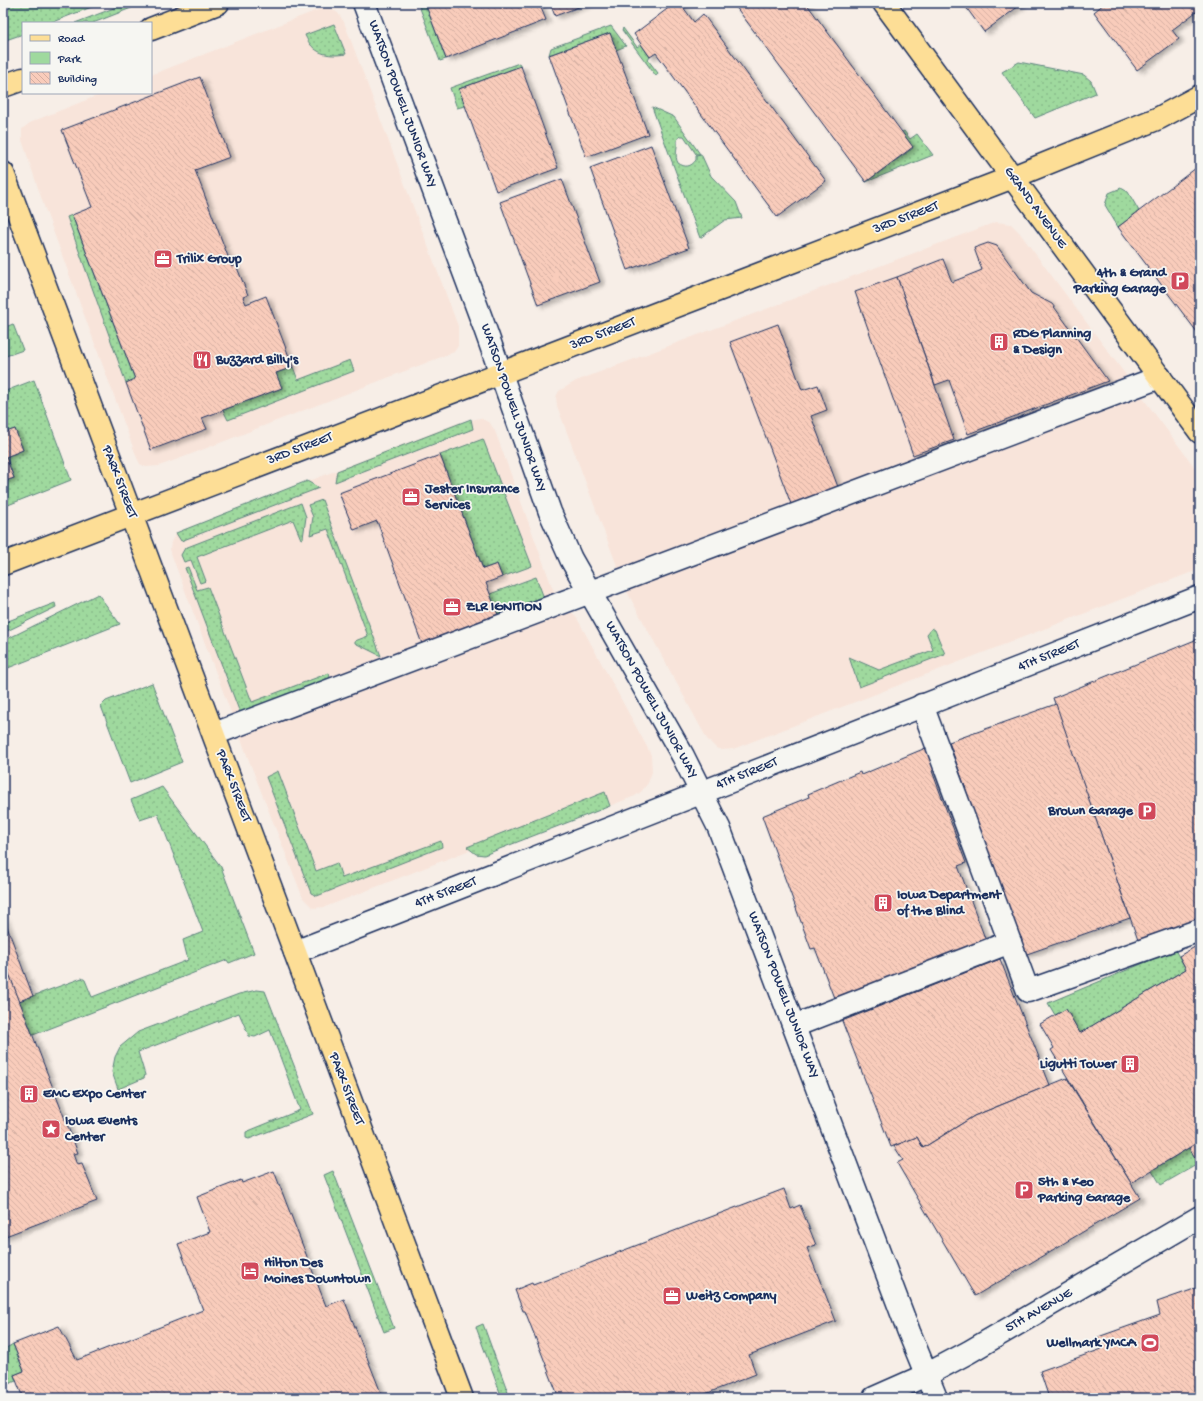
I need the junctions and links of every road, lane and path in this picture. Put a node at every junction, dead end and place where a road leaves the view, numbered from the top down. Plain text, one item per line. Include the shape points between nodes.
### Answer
1 (218, 3) edge
2 (364, 3) edge
3 (884, 3) edge
4 (152, 29) edge
5 (22, 79) edge
6 (3, 86) edge
7 (1200, 96) edge
8 (3, 174) edge
9 (1013, 177) junction
10 (501, 373) junction
11 (1160, 377) junction
12 (1200, 432) edge
13 (131, 514) junction
14 (3, 564) edge
15 (589, 592) junction
16 (1200, 597) edge
17 (922, 706) junction
18 (214, 734) junction
19 (702, 792) junction
20 (1200, 930) edge
21 (1010, 942) junction
22 (295, 952) junction
23 (794, 1026) junction
24 (1200, 1217) edge
25 (926, 1375) junction
26 (462, 1398) edge
27 (874, 1398) edge
28 (936, 1398) edge

1 - 4 main road
2 - 10 street, WATSON POWELL JUNIOR WAY
3 - 9 main road, GRAND AVENUE
5 - 6 main road
7 - 9 main road, 3RD STREET via 1158,118
8 - 13 main road, PARK STREET
9 - 10 main road, 3RD STREET
9 - 11 main road, GRAND AVENUE
10 - 13 main road, 3RD STREET
10 - 15 street, WATSON POWELL JUNIOR WAY via 555,526
11 - 12 main road, GRAND AVENUE
11 - 15 street
13 - 14 main road, 3RD STREET
13 - 18 main road, PARK STREET
15 - 18 street
15 - 19 street, WATSON POWELL JUNIOR WAY
16 - 17 street, 4TH STREET
17 - 19 street, 4TH STREET
17 - 21 street
18 - 22 main road, PARK STREET
19 - 22 street, 4TH STREET
19 - 23 street, WATSON POWELL JUNIOR WAY via 720,828
20 - 21 street via 1028,991
21 - 23 street
22 - 26 main road, PARK STREET
23 - 25 street, WATSON POWELL JUNIOR WAY
24 - 25 street, 5TH AVENUE
25 - 27 street, 5TH AVENUE
25 - 28 street, WATSON POWELL JUNIOR WAY

